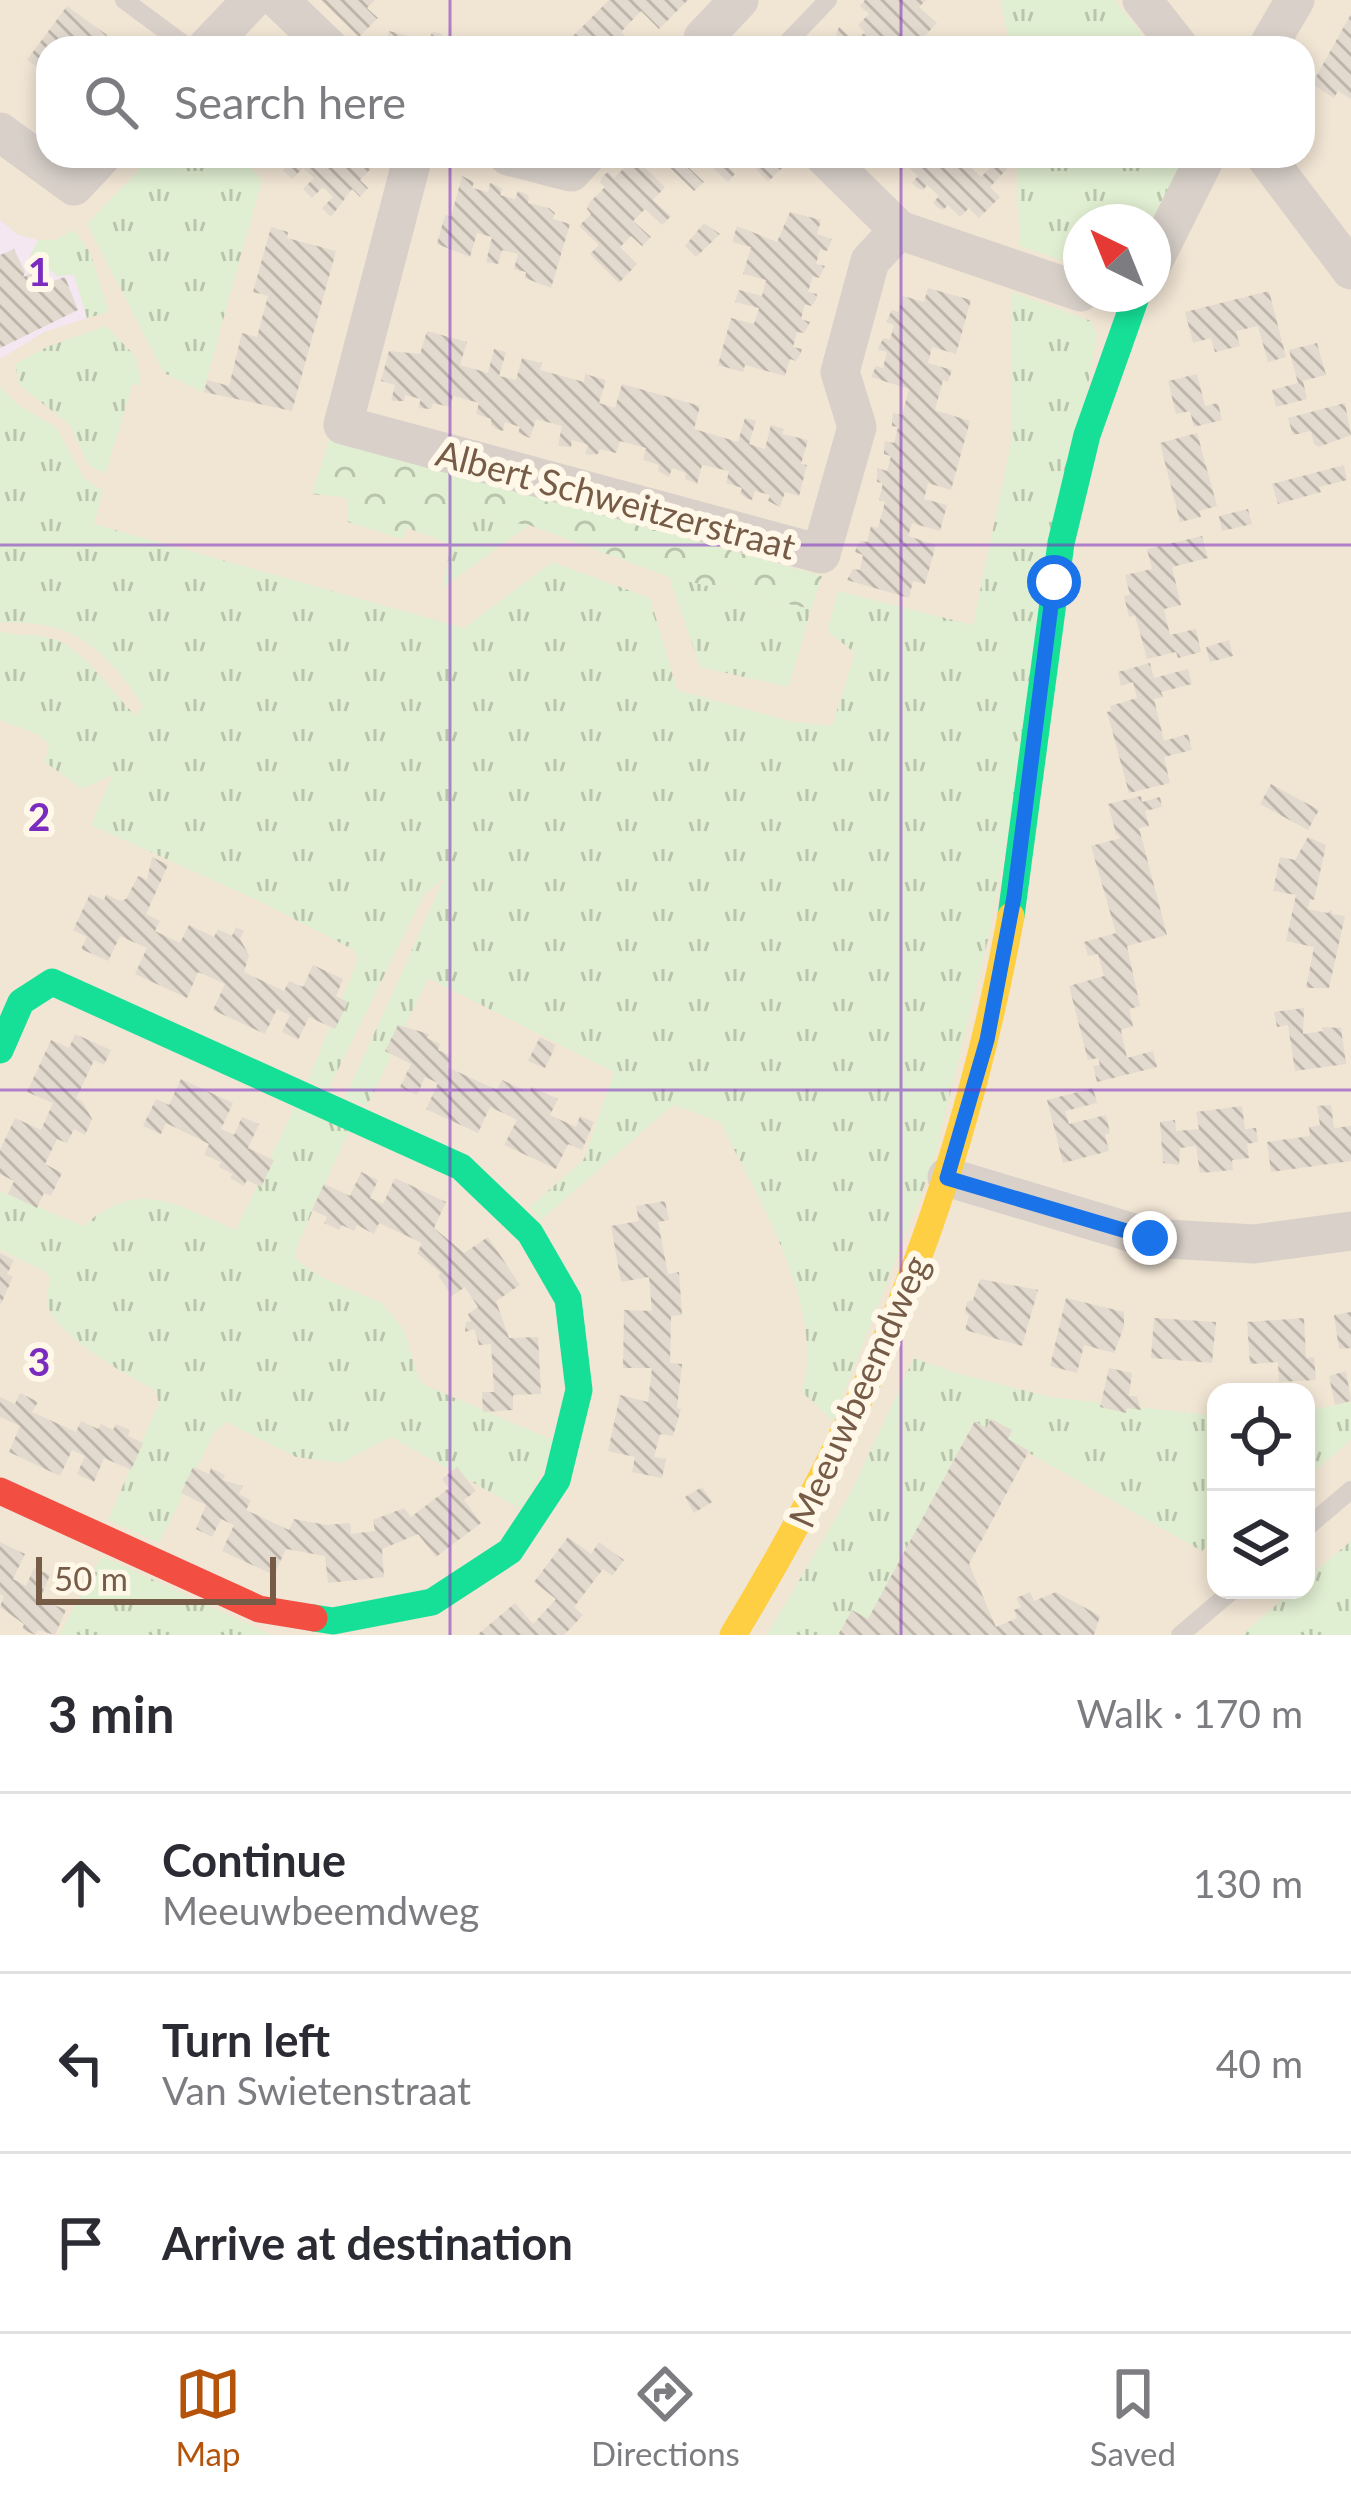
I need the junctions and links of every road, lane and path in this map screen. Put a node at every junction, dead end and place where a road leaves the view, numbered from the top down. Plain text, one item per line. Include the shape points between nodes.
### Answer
1 (124, 0) edge
2 (252, 0) edge
3 (278, 0) edge
4 (739, 0) edge
5 (828, 0) edge
6 (1142, 0) edge
7 (1295, 0) edge
8 (173, 36) edge
9 (218, 36) edge
10 (316, 36) edge
11 (710, 36) edge
12 (794, 36) edge
13 (1170, 36) edge
14 (1274, 36) edge
15 (0, 132) edge
16 (36, 158) edge
17 (49, 168) edge
18 (91, 168) edge
19 (410, 168) edge
20 (836, 168) edge
21 (1200, 168) edge
22 (1274, 168) edge
23 (1171, 226) edge
24 (899, 230) junction
25 (1351, 269) edge
26 (1063, 286) edge
27 (1130, 312) edge
28 (0, 1050) edge
29 (947, 1178) junction
30 (1351, 1231) edge
31 (1351, 1490) edge
32 (0, 1491) edge
33 (1315, 1520) edge
34 (1222, 1599) edge
35 (734, 1635) edge
36 (1180, 1635) edge

1 - 8 lane
2 - 9 street
3 - 10 street
4 - 11 street
5 - 12 lane
6 - 13 street
7 - 14 street
15 - 16 street
17 - 18 street via 74,186
19 - 24 street, Albert Schweitzerstraat via 343,425 821,554 857,428 839,372 870,261
20 - 24 street
21 - 23 street
22 - 25 street
24 - 26 street
27 - 29 street, Meeuwbeemdweg via 1070,497 1014,897 987,1040
28 - 32 street via 21,1002 52,982 461,1167 530,1232 568,1299 579,1390 557,1480 510,1551 431,1602 333,1621 259,1609
29 - 30 street via 1150,1238 1254,1244
29 - 35 street, Meeuwbeemdweg via 901,1313 840,1449
31 - 33 lane
34 - 36 lane

